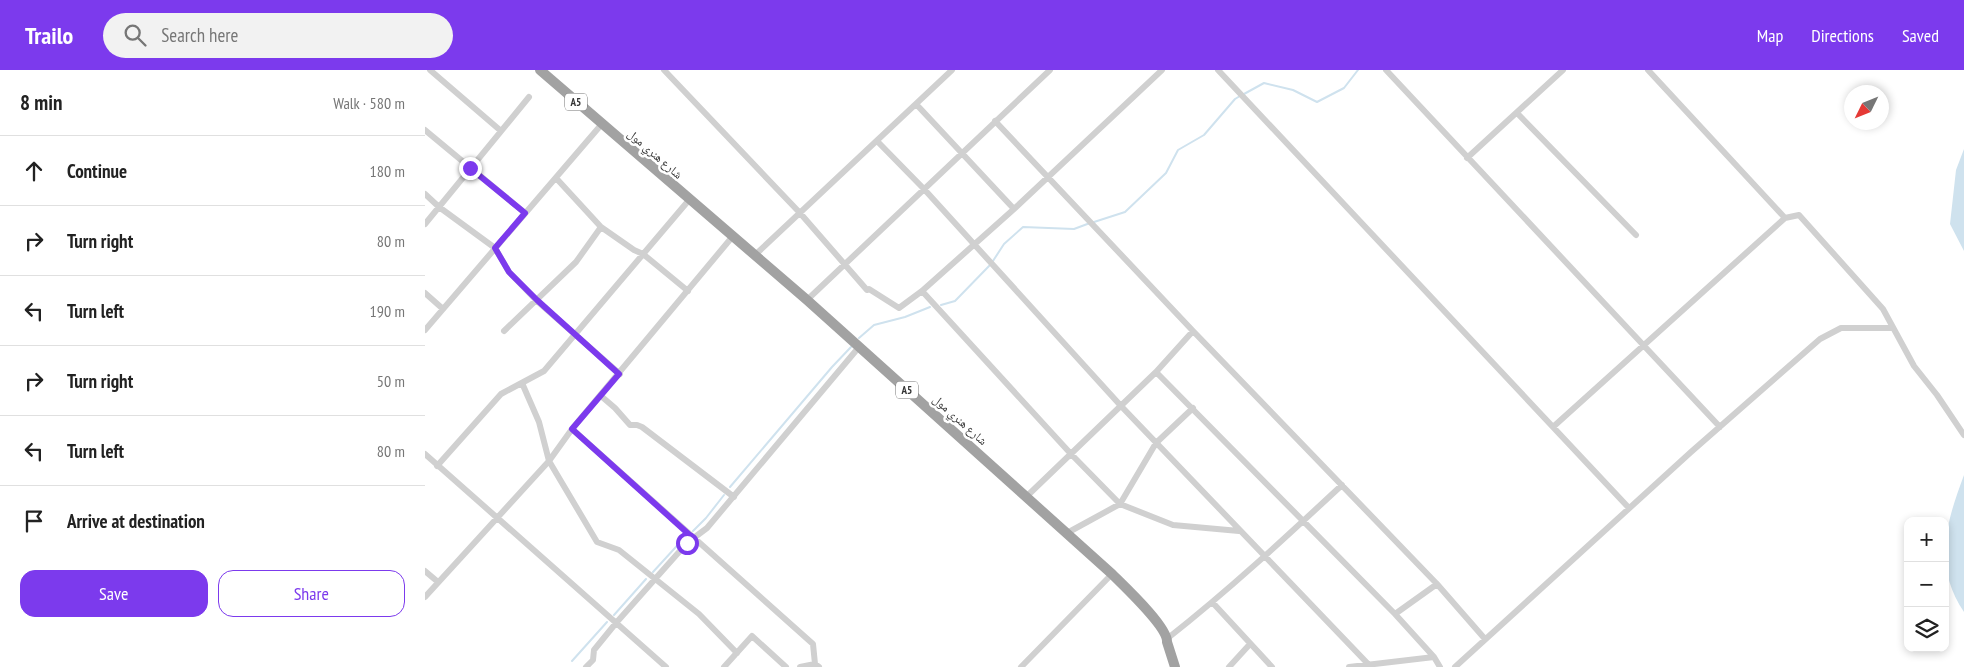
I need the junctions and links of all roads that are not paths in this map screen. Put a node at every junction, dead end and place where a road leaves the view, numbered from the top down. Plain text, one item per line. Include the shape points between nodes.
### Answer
1 (430, 70) edge
2 (540, 70) edge
3 (664, 70) edge
4 (952, 70) edge
5 (1050, 70) edge
6 (1162, 70) edge
7 (1218, 70) edge
8 (1386, 70) edge
9 (1563, 70) edge
10 (1648, 70) edge
11 (529, 97) dead end
12 (916, 104) junction
13 (1517, 112) junction
14 (995, 121) junction
15 (601, 125) junction
16 (425, 130) edge
17 (501, 131) junction
18 (877, 141) junction
19 (961, 154) junction
20 (1467, 158) junction
21 (470, 168) junction
22 (556, 178) junction
23 (1048, 178) junction
24 (924, 189) junction
25 (425, 194) edge
26 (689, 200) junction
27 (439, 207) junction
28 (1013, 209) junction
29 (525, 213) junction
30 (800, 213) junction
31 (1785, 218) junction
32 (425, 224) edge
33 (601, 227) junction
34 (1636, 235) dead end
35 (733, 236) junction
36 (974, 244) junction
37 (495, 248) junction
38 (643, 254) junction
39 (755, 255) junction
40 (845, 264) junction
41 (688, 291) junction
42 (922, 291) junction
43 (425, 293) edge
44 (537, 300) junction
45 (807, 300) junction
46 (443, 309) junction
47 (1893, 328) junction
48 (425, 330) edge
49 (504, 330) dead end
50 (1193, 331) junction
51 (574, 334) junction
52 (1643, 346) junction
53 (859, 347) junction
54 (1156, 372) junction
55 (619, 374) junction
56 (522, 382) junction
57 (601, 396) junction
58 (1121, 406) junction
59 (1193, 408) junction
60 (1553, 427) junction
61 (1719, 427) junction
62 (572, 429) junction
63 (1964, 435) edge
64 (1156, 443) junction
65 (425, 454) edge
66 (1071, 454) junction
67 (549, 460) junction
68 (437, 466) junction
69 (1342, 486) junction
70 (734, 496) junction
71 (1026, 497) junction
72 (1120, 504) junction
73 (1629, 508) junction
74 (496, 518) junction
75 (1303, 522) junction
76 (1239, 531) junction
77 (1067, 533) junction
78 (693, 538) junction
79 (1265, 558) junction
80 (425, 571) edge
81 (1112, 574) junction
82 (654, 580) junction
83 (438, 582) junction
84 (1437, 584) junction
85 (425, 597) edge
86 (1213, 603) junction
87 (1395, 614) junction
88 (616, 623) junction
89 (1168, 638) junction
90 (1485, 638) junction
91 (1250, 644) junction
92 (737, 653) junction
93 (1434, 657) junction
94 (817, 665) edge
95 (1370, 666) edge
96 (586, 667) edge
97 (666, 667) edge
98 (725, 667) edge
99 (786, 667) edge
100 (800, 667) edge
101 (1021, 667) edge
102 (1175, 667) edge
103 (1229, 667) edge
104 (1272, 667) edge
105 (1349, 667) edge
106 (1440, 667) edge
107 (1455, 667) edge

1 - 17 street
2 - 15 highway, A5
3 - 30 street
4 - 12 street
5 - 14 street
6 - 23 street
7 - 60 street
8 - 20 street
9 - 13 street
10 - 31 street
11 - 17 street
12 - 18 street
12 - 19 street
13 - 20 street
13 - 34 street
14 - 19 street
14 - 23 street
15 - 22 street
15 - 26 highway, شارع هنري مول / A5
16 - 21 street
17 - 21 street
18 - 24 street
18 - 30 street
19 - 24 street
19 - 28 street
20 - 52 street
21 - 27 street
21 - 29 street
22 - 29 street
22 - 33 street
23 - 28 street
23 - 50 street
24 - 36 street
24 - 40 street
25 - 27 street
26 - 35 highway, شارع هنري مول / A5
26 - 38 street
27 - 32 street
27 - 37 street
28 - 36 street
29 - 37 street
30 - 39 street
30 - 40 street
31 - 47 street via 1799,215 1883,309
31 - 52 street
33 - 38 street
33 - 44 street via 577,262
35 - 39 highway, شارع هنري مول / A5
35 - 41 street
36 - 42 street
36 - 58 street
37 - 44 street via 509,272
37 - 46 street
38 - 41 street
38 - 51 street
39 - 45 highway, شارع هنري مول / A5
40 - 42 street via 867,290 899,308
40 - 45 street
41 - 55 street
42 - 66 street
43 - 46 street
44 - 49 street
44 - 51 street
45 - 53 highway, شارع هنري مول / A5
46 - 48 street
47 - 61 street via 1841,328 1820,339
47 - 63 street via 1914,366
50 - 54 street
50 - 69 street
51 - 55 street
51 - 56 street via 544,370
52 - 60 street
52 - 61 street
53 - 70 street
53 - 71 highway, شارع هنري مول / A5
54 - 58 street
54 - 59 street
55 - 57 street
56 - 67 street via 539,422
56 - 68 street via 501,394
57 - 62 street
57 - 70 street via 630,425 642,427
58 - 64 street
58 - 66 street
59 - 64 street
59 - 75 street
60 - 73 street
61 - 73 street
62 - 67 street
62 - 78 street
64 - 72 street
64 - 76 street
65 - 68 street
66 - 71 street
66 - 72 street
67 - 74 street
67 - 82 street via 597,542 619,550
68 - 74 street
69 - 75 street
69 - 84 street
70 - 78 street via 707,528
71 - 77 highway, شارع هنري مول / A5
72 - 76 street via 1173,525
72 - 77 street
73 - 90 street
74 - 83 street
74 - 88 street
75 - 79 street
75 - 87 street
76 - 79 street
77 - 81 highway, شارع هنري مول / A5
78 - 82 street
78 - 94 street via 813,644
79 - 86 street
79 - 95 street
80 - 83 street
81 - 89 highway, شارع هنري مول / A5 via 1151,614
81 - 101 street
82 - 88 street
82 - 92 street via 699,614
83 - 85 street
84 - 87 street
84 - 90 street
86 - 89 street
86 - 91 street
87 - 93 street
88 - 96 street via 594,650 593,660
88 - 97 street
89 - 102 highway, شارع هنري مول / A5
90 - 107 street
91 - 103 street
91 - 104 street
92 - 98 street
92 - 99 street via 752,636
93 - 95 street
93 - 106 street
94 - 100 street
95 - 105 street

